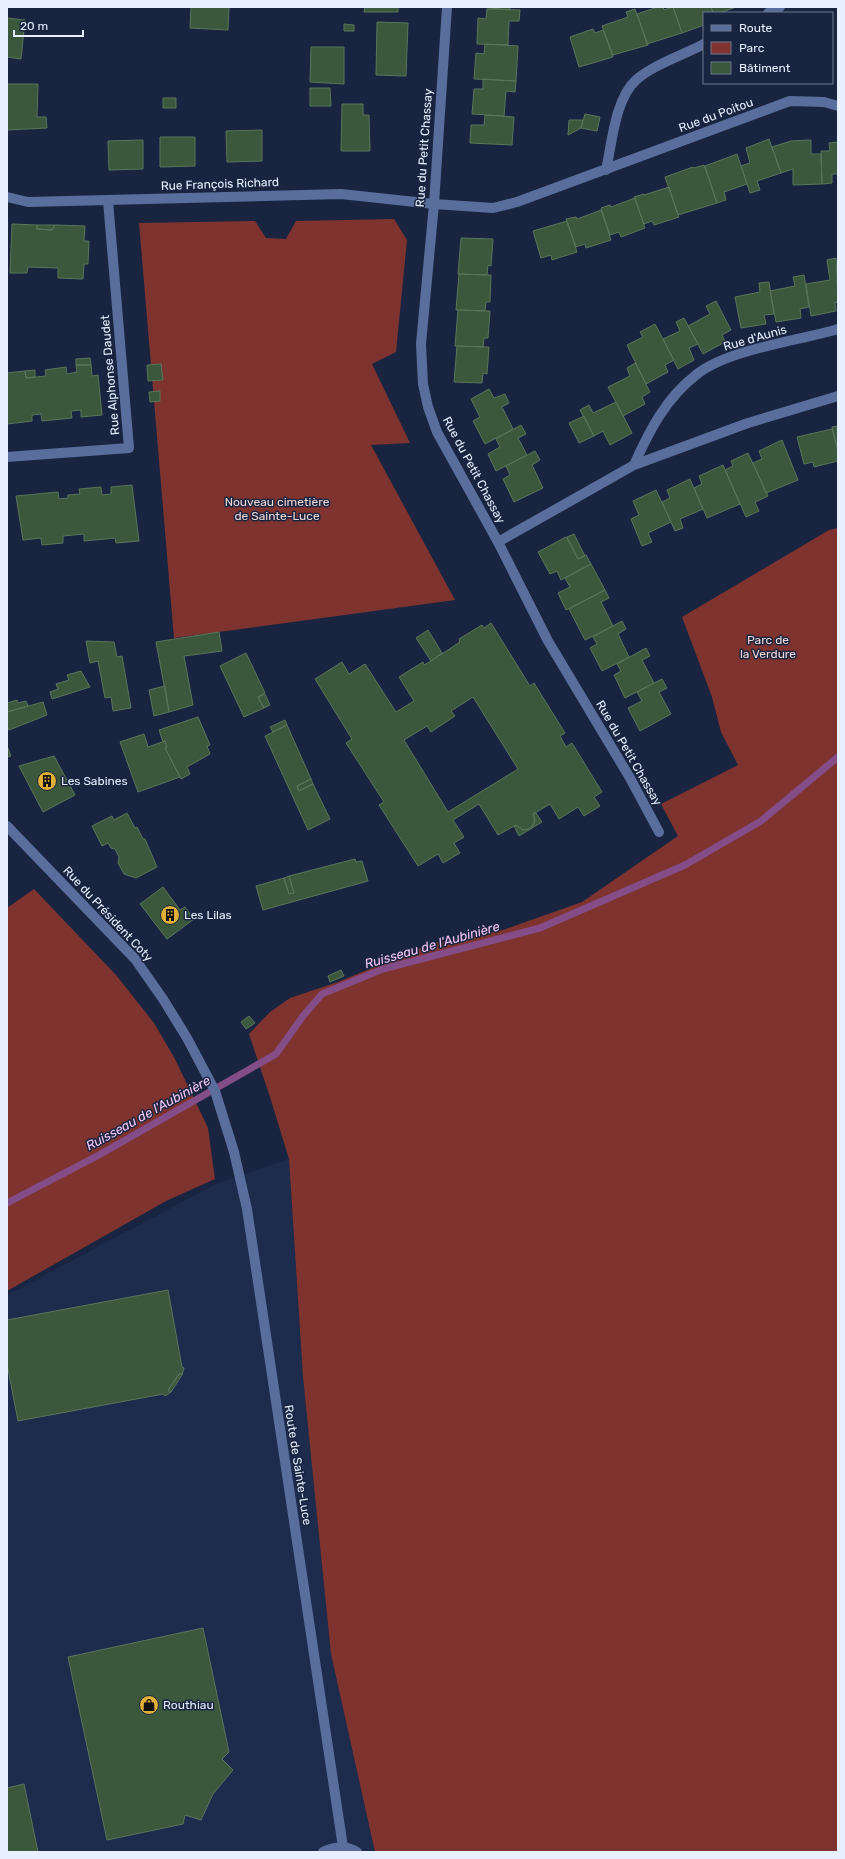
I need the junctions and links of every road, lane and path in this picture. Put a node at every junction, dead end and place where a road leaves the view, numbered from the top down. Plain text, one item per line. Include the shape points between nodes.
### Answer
1 (448, 7) edge
2 (780, 7) edge
3 (770, 12) edge
4 (703, 44) edge
5 (838, 106) edge
6 (606, 170) junction
7 (7, 197) edge
8 (108, 201) junction
9 (434, 204) junction
10 (838, 329) edge
11 (838, 396) edge
12 (7, 457) edge
13 (634, 465) junction
14 (498, 542) junction
15 (7, 826) edge
16 (659, 832) dead end
17 (215, 1091) joint
18 (343, 1846) junction
19 (323, 1852) edge
20 (357, 1852) edge

1 - 9 street, Rue du Petit Chassay
2 - 3 street
4 - 6 street via 645,73 635,82 626,94 619,111
5 - 6 street, Rue du Poitou via 824,102 790,101
6 - 9 street, Rue du Poitou via 493,208
7 - 8 street, Rue François Richard via 28,202
8 - 9 street, Rue François Richard via 341,194
8 - 12 street, Rue Alphonse Daudet via 129,448
9 - 14 street, Rue du Petit Chassay via 422,322 423,384 437,432
10 - 13 street, Rue d'Aunis via 743,352 696,374 660,414
11 - 13 street via 748,422
13 - 14 street
14 - 16 street, Rue du Petit Chassay via 548,642 630,778
15 - 17 street, Rue du Président Coty via 135,959 187,1038
17 - 18 street, Route de Sainte-Luce via 247,1209
18 - 19 street via 332,1847
18 - 20 street

